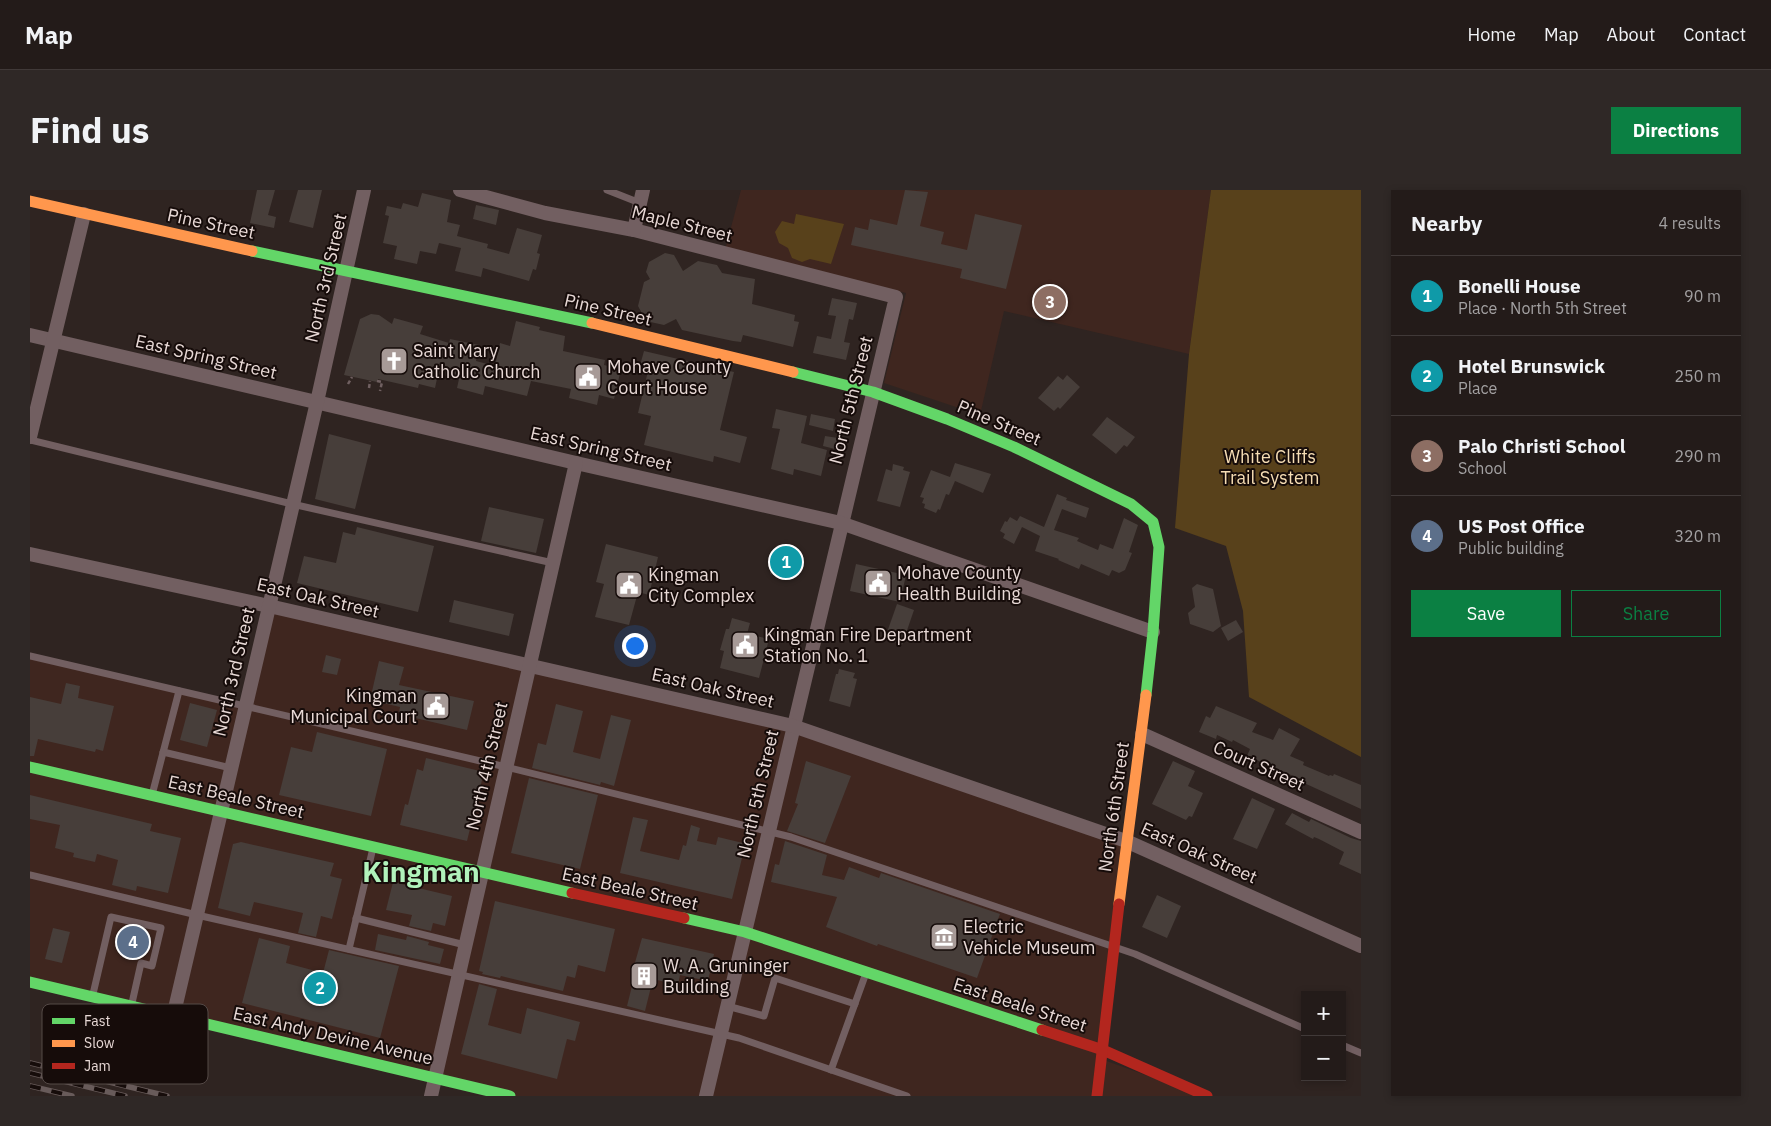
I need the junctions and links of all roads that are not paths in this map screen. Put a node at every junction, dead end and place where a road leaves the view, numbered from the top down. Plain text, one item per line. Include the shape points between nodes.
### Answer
1 (364, 190) edge
2 (460, 190) edge
3 (607, 190) edge
4 (641, 197) edge
5 (30, 201) edge
6 (84, 214) junction
7 (634, 230) junction
8 (347, 271) junction
9 (896, 297) joint
10 (30, 335) edge
11 (53, 341) junction
12 (873, 392) junction
13 (317, 402) junction
14 (30, 439) edge
15 (576, 463) junction
16 (292, 504) junction
17 (1152, 522) joint
18 (841, 523) junction
19 (30, 554) edge
20 (553, 563) junction
21 (268, 606) junction
22 (1153, 632) junction
23 (30, 656) edge
24 (529, 666) junction
25 (180, 691) junction
26 (245, 707) junction
27 (793, 726) junction
28 (1142, 734) junction
29 (163, 752) junction
30 (30, 767) edge
31 (231, 768) junction
32 (506, 768) junction
33 (152, 795) junction
34 (221, 812) junction
35 (768, 831) junction
36 (1361, 832) edge
37 (1126, 841) junction
38 (373, 847) junction
39 (481, 873) junction
40 (30, 874) edge
41 (197, 915) junction
42 (356, 918) junction
43 (745, 932) junction
44 (465, 945) junction
45 (1361, 946) edge
46 (1114, 947) junction
47 (349, 950) junction
48 (866, 972) junction
49 (458, 974) junction
50 (30, 982) edge
51 (92, 997) junction
52 (120, 1004) edge
53 (133, 1004) edge
54 (176, 1004) edge
55 (855, 1004) junction
56 (728, 1006) junction
57 (208, 1025) edge
58 (1301, 1027) edge
59 (721, 1034) junction
60 (1346, 1047) edge
61 (1103, 1050) junction
62 (1361, 1053) edge
63 (831, 1070) junction
64 (435, 1078) junction
65 (431, 1096) edge
66 (510, 1096) edge
67 (706, 1096) edge
68 (907, 1096) edge
69 (1097, 1096) edge
70 (1207, 1096) edge

1 - 8 street, North 3rd Street
2 - 7 street, Maple Street via 545,213
3 - 4 lane
4 - 7 street
5 - 6 street, Pine Street
6 - 8 street, Pine Street
6 - 11 street
7 - 9 street, Maple Street
8 - 12 street, Pine Street via 576,320
8 - 13 street, North 3rd Street
9 - 12 street, North 5th Street
10 - 11 street, East Spring Street
11 - 13 street, East Spring Street
11 - 14 street
12 - 17 street, Pine Street via 1014,447 1131,504
12 - 18 street, North 5th Street
13 - 15 street, East Spring Street
13 - 16 street, North 3rd Street
14 - 16 lane
15 - 18 street, East Spring Street
15 - 20 street, North 4th Street
16 - 20 lane
16 - 21 street, North 3rd Street
17 - 22 street, North 6th Street via 1159,547
18 - 22 street, East Spring Street
18 - 27 street, North 5th Street
19 - 21 street, East Oak Street
20 - 24 street, North 4th Street
21 - 24 street, East Oak Street
21 - 26 street, North 3rd Street
22 - 28 street, North 6th Street
23 - 25 lane
24 - 27 street, East Oak Street
24 - 32 street, North 4th Street
25 - 26 lane
25 - 29 lane
26 - 31 street, North 3rd Street
26 - 32 lane
27 - 35 street, North 5th Street
27 - 37 street, East Oak Street
28 - 36 street, Court Street
28 - 37 street, North 6th Street
29 - 31 lane
29 - 33 lane
30 - 33 street, East Beale Street
31 - 34 street, North 3rd Street
32 - 35 lane
32 - 39 street, North 4th Street
33 - 34 street, East Beale Street
34 - 38 street, East Beale Street
34 - 41 street, North 3rd Street
35 - 43 street, North 5th Street
35 - 46 lane
37 - 45 street, East Oak Street
37 - 46 street, North 6th Street
38 - 39 street, East Beale Street
38 - 42 lane
39 - 43 street, East Beale Street
39 - 44 street, North 4th Street
40 - 41 lane
41 - 47 lane
41 - 54 street, North 3rd Street
42 - 44 lane
42 - 47 lane
43 - 48 street, East Beale Street
43 - 56 street, North 5th Street
44 - 49 street, North 4th Street
46 - 58 lane
46 - 61 street, North 6th Street
47 - 49 lane
48 - 55 lane
48 - 61 street, East Beale Street
49 - 59 lane
49 - 64 street, North 4th Street
50 - 51 street, East Andy Devine Avenue
51 - 52 street, East Andy Devine Avenue
51 - 53 lane via 111,916 161,928 152,966 141,964
55 - 56 lane via 775,978 764,1016
55 - 63 lane
56 - 59 street, North 5th Street
57 - 64 street, East Andy Devine Avenue
59 - 63 lane
59 - 67 street, North 5th Street
60 - 62 lane
61 - 69 street, North 6th Street
61 - 70 street, East Beale Street
63 - 68 lane
64 - 65 street, North 4th Street
64 - 66 street, East Andy Devine Avenue

